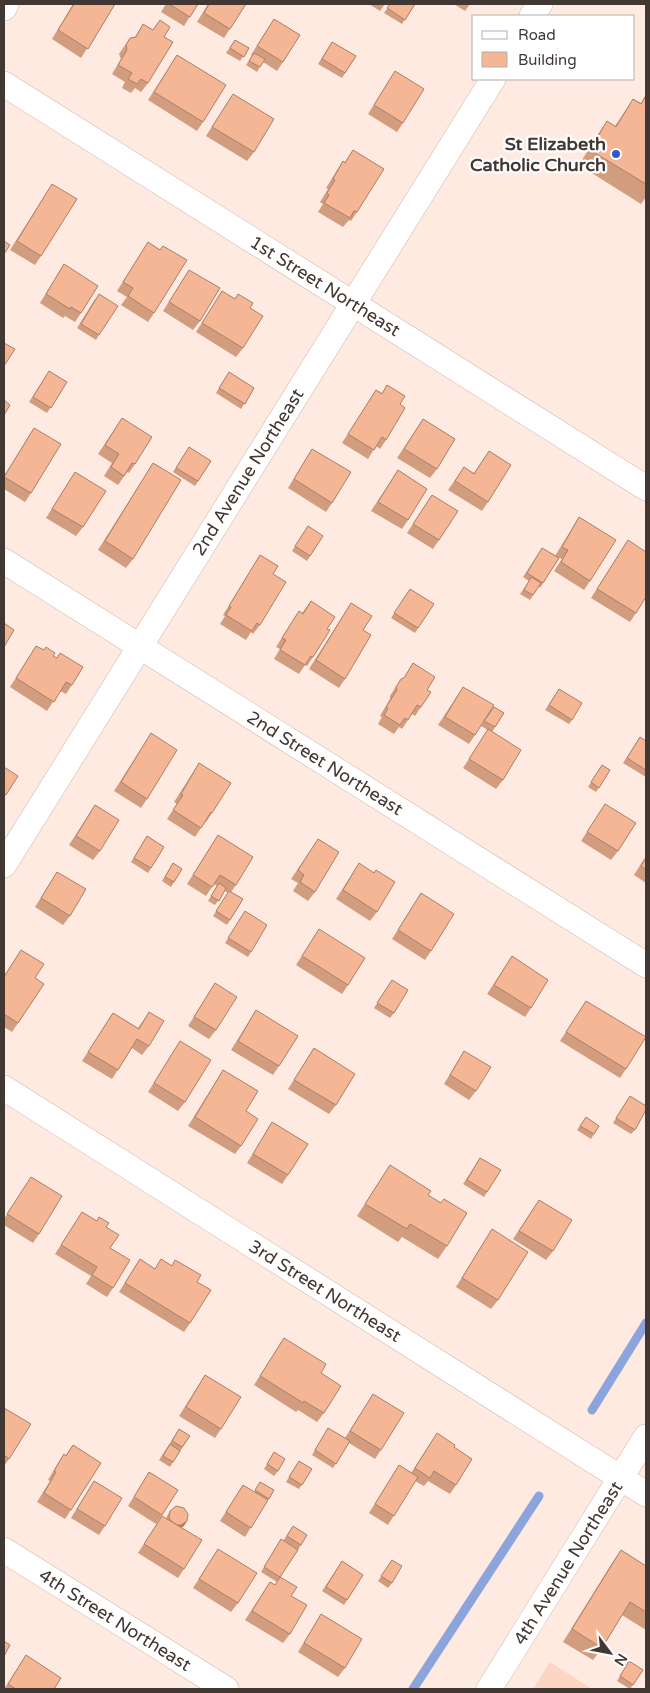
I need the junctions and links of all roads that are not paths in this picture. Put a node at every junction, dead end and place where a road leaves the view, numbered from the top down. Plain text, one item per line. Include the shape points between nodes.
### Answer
1 (6, 4) edge
2 (540, 4) edge
3 (4, 8) edge
4 (533, 15) edge
5 (492, 80) edge
6 (4, 84) edge
7 (353, 304) junction
8 (646, 488) edge
9 (4, 561) edge
10 (140, 646) junction
11 (4, 865) edge
12 (646, 965) edge
13 (4, 1088) edge
14 (646, 1436) edge
15 (621, 1478) junction
16 (646, 1494) edge
17 (4, 1550) edge
18 (226, 1689) edge
19 (489, 1689) edge

1 - 3 street
2 - 4 street
5 - 7 street, 2nd Avenue Northeast
6 - 7 street, 1st Street Northeast
7 - 8 street, 1st Street Northeast
7 - 10 street, 2nd Avenue Northeast
9 - 10 street, 2nd Street Northeast
10 - 11 street, 2nd Avenue Northeast
10 - 12 street, 2nd Street Northeast
13 - 15 street, 3rd Street Northeast
14 - 15 street, 4th Avenue Northeast
15 - 16 street, 3rd Street Northeast
15 - 19 street, 4th Avenue Northeast
17 - 18 street, 4th Street Northeast

